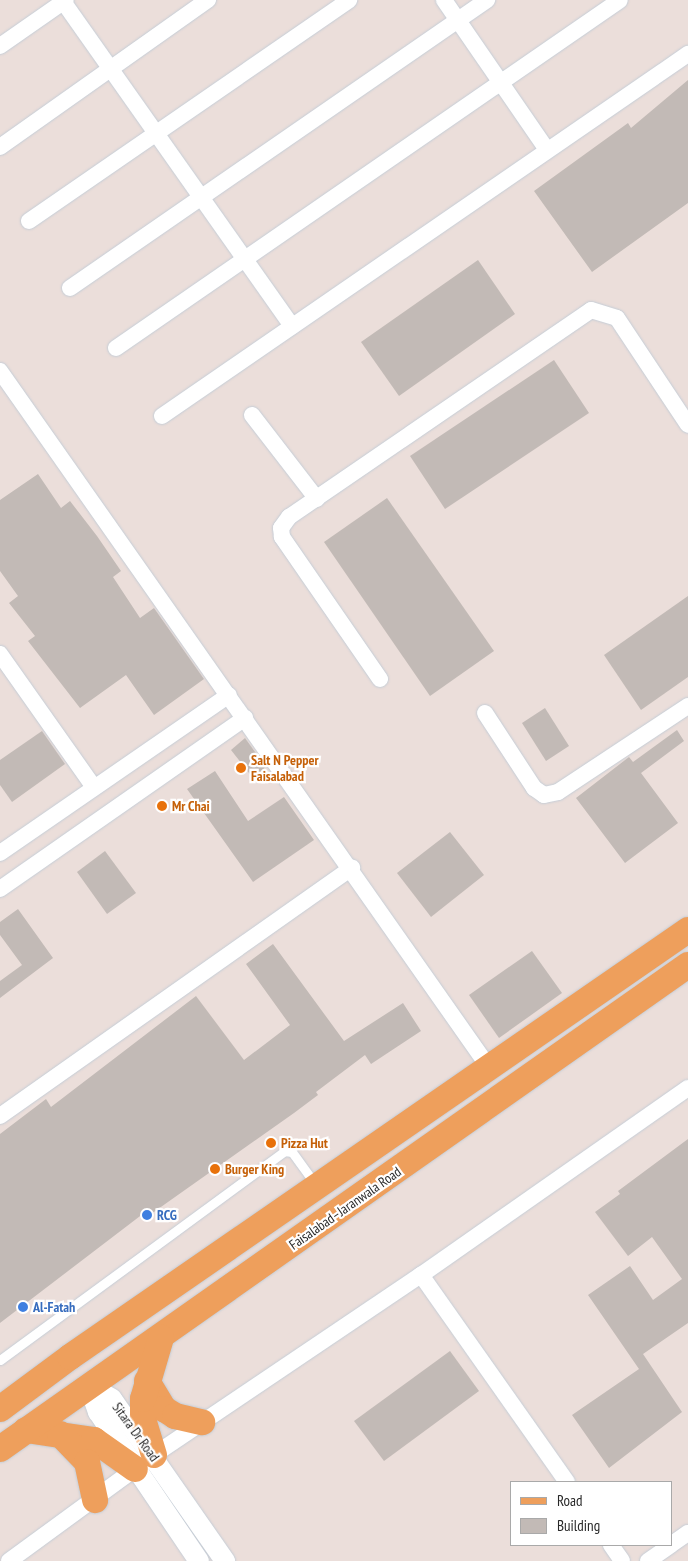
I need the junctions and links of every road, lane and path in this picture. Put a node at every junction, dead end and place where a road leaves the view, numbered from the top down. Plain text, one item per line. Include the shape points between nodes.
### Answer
1 (208, 0) edge
2 (349, 0) edge
3 (444, 0) edge
4 (488, 0) edge
5 (620, 0) edge
6 (64, 1) edge
7 (458, 20) junction
8 (0, 46) edge
9 (688, 54) edge
10 (112, 70) junction
11 (500, 83) junction
12 (156, 133) junction
13 (0, 147) edge
14 (547, 150) junction
15 (201, 197) junction
16 (29, 221) dead end
17 (245, 259) junction
18 (70, 288) dead end
19 (292, 326) junction
20 (116, 348) dead end
21 (2, 377) edge
22 (252, 415) dead end
23 (162, 416) dead end
24 (688, 424) edge
25 (317, 499) junction
26 (0, 654) edge
27 (380, 679) dead end
28 (229, 695) junction
29 (688, 706) edge
30 (485, 713) dead end
31 (245, 718) junction
32 (93, 786) junction
33 (0, 853) edge
34 (352, 868) junction
35 (0, 889) edge
36 (688, 930) edge
37 (688, 966) edge
38 (490, 1069) junction
39 (688, 1088) edge
40 (0, 1116) edge
41 (318, 1189) junction
42 (264, 1226) junction
43 (421, 1276) junction
44 (161, 1338) junction
45 (0, 1360) edge
46 (147, 1381) junction
47 (89, 1386) junction
48 (0, 1409) edge
49 (202, 1422) junction
50 (0, 1424) edge
51 (26, 1430) junction
52 (60, 1434) junction
53 (0, 1449) edge
54 (145, 1461) junction
55 (566, 1481) edge
56 (95, 1500) junction
57 (688, 1533) edge
58 (673, 1544) edge
59 (612, 1546) edge
60 (670, 1546) edge
61 (9, 1561) edge
62 (199, 1561) edge
63 (225, 1561) edge
64 (622, 1561) edge
65 (648, 1561) edge

1 - 10 street
2 - 12 street
3 - 7 street
4 - 7 street
5 - 11 street
6 - 8 street
6 - 10 street
7 - 11 street
7 - 15 street
9 - 14 street
10 - 12 street
10 - 13 street
11 - 14 street
11 - 17 street
12 - 15 street
12 - 16 street
14 - 19 street
15 - 17 street
15 - 18 street
17 - 19 street
17 - 20 street
19 - 23 street
21 - 28 street
22 - 25 street
24 - 25 street via 617,318 591,310
25 - 27 street via 289,517 281,528 282,537
26 - 32 street
28 - 31 street
28 - 32 street
29 - 30 street via 558,792 544,795 534,788
31 - 34 street
31 - 35 street
32 - 33 street
34 - 38 street
34 - 40 street
36 - 38 main road
37 - 44 main road, Faisalabad–Jaranwala Road
38 - 41 main road
39 - 43 street
41 - 42 main road
41 - 45 lane via 292,1152 284,1151
42 - 47 main road via 212,1274 99,1359
42 - 48 main road
43 - 49 street
43 - 55 street
44 - 46 main road
44 - 47 main road, Faisalabad–Jaranwala Road
46 - 49 main road via 164,1408 175,1416
46 - 54 main road via 143,1418
47 - 50 main road via 74,1382 56,1387
47 - 51 main road, Faisalabad–Jaranwala Road
47 - 54 street, Sitara Dr Road via 112,1399
49 - 54 street
51 - 52 main road
51 - 53 main road, Faisalabad–Jaranwala Road
52 - 54 main road via 104,1445
52 - 56 main road via 87,1462
54 - 56 street
54 - 62 street, Sitara Dr Road
54 - 63 street, Sitara Dr Road
56 - 61 street
57 - 58 street
59 - 64 street
60 - 65 street

